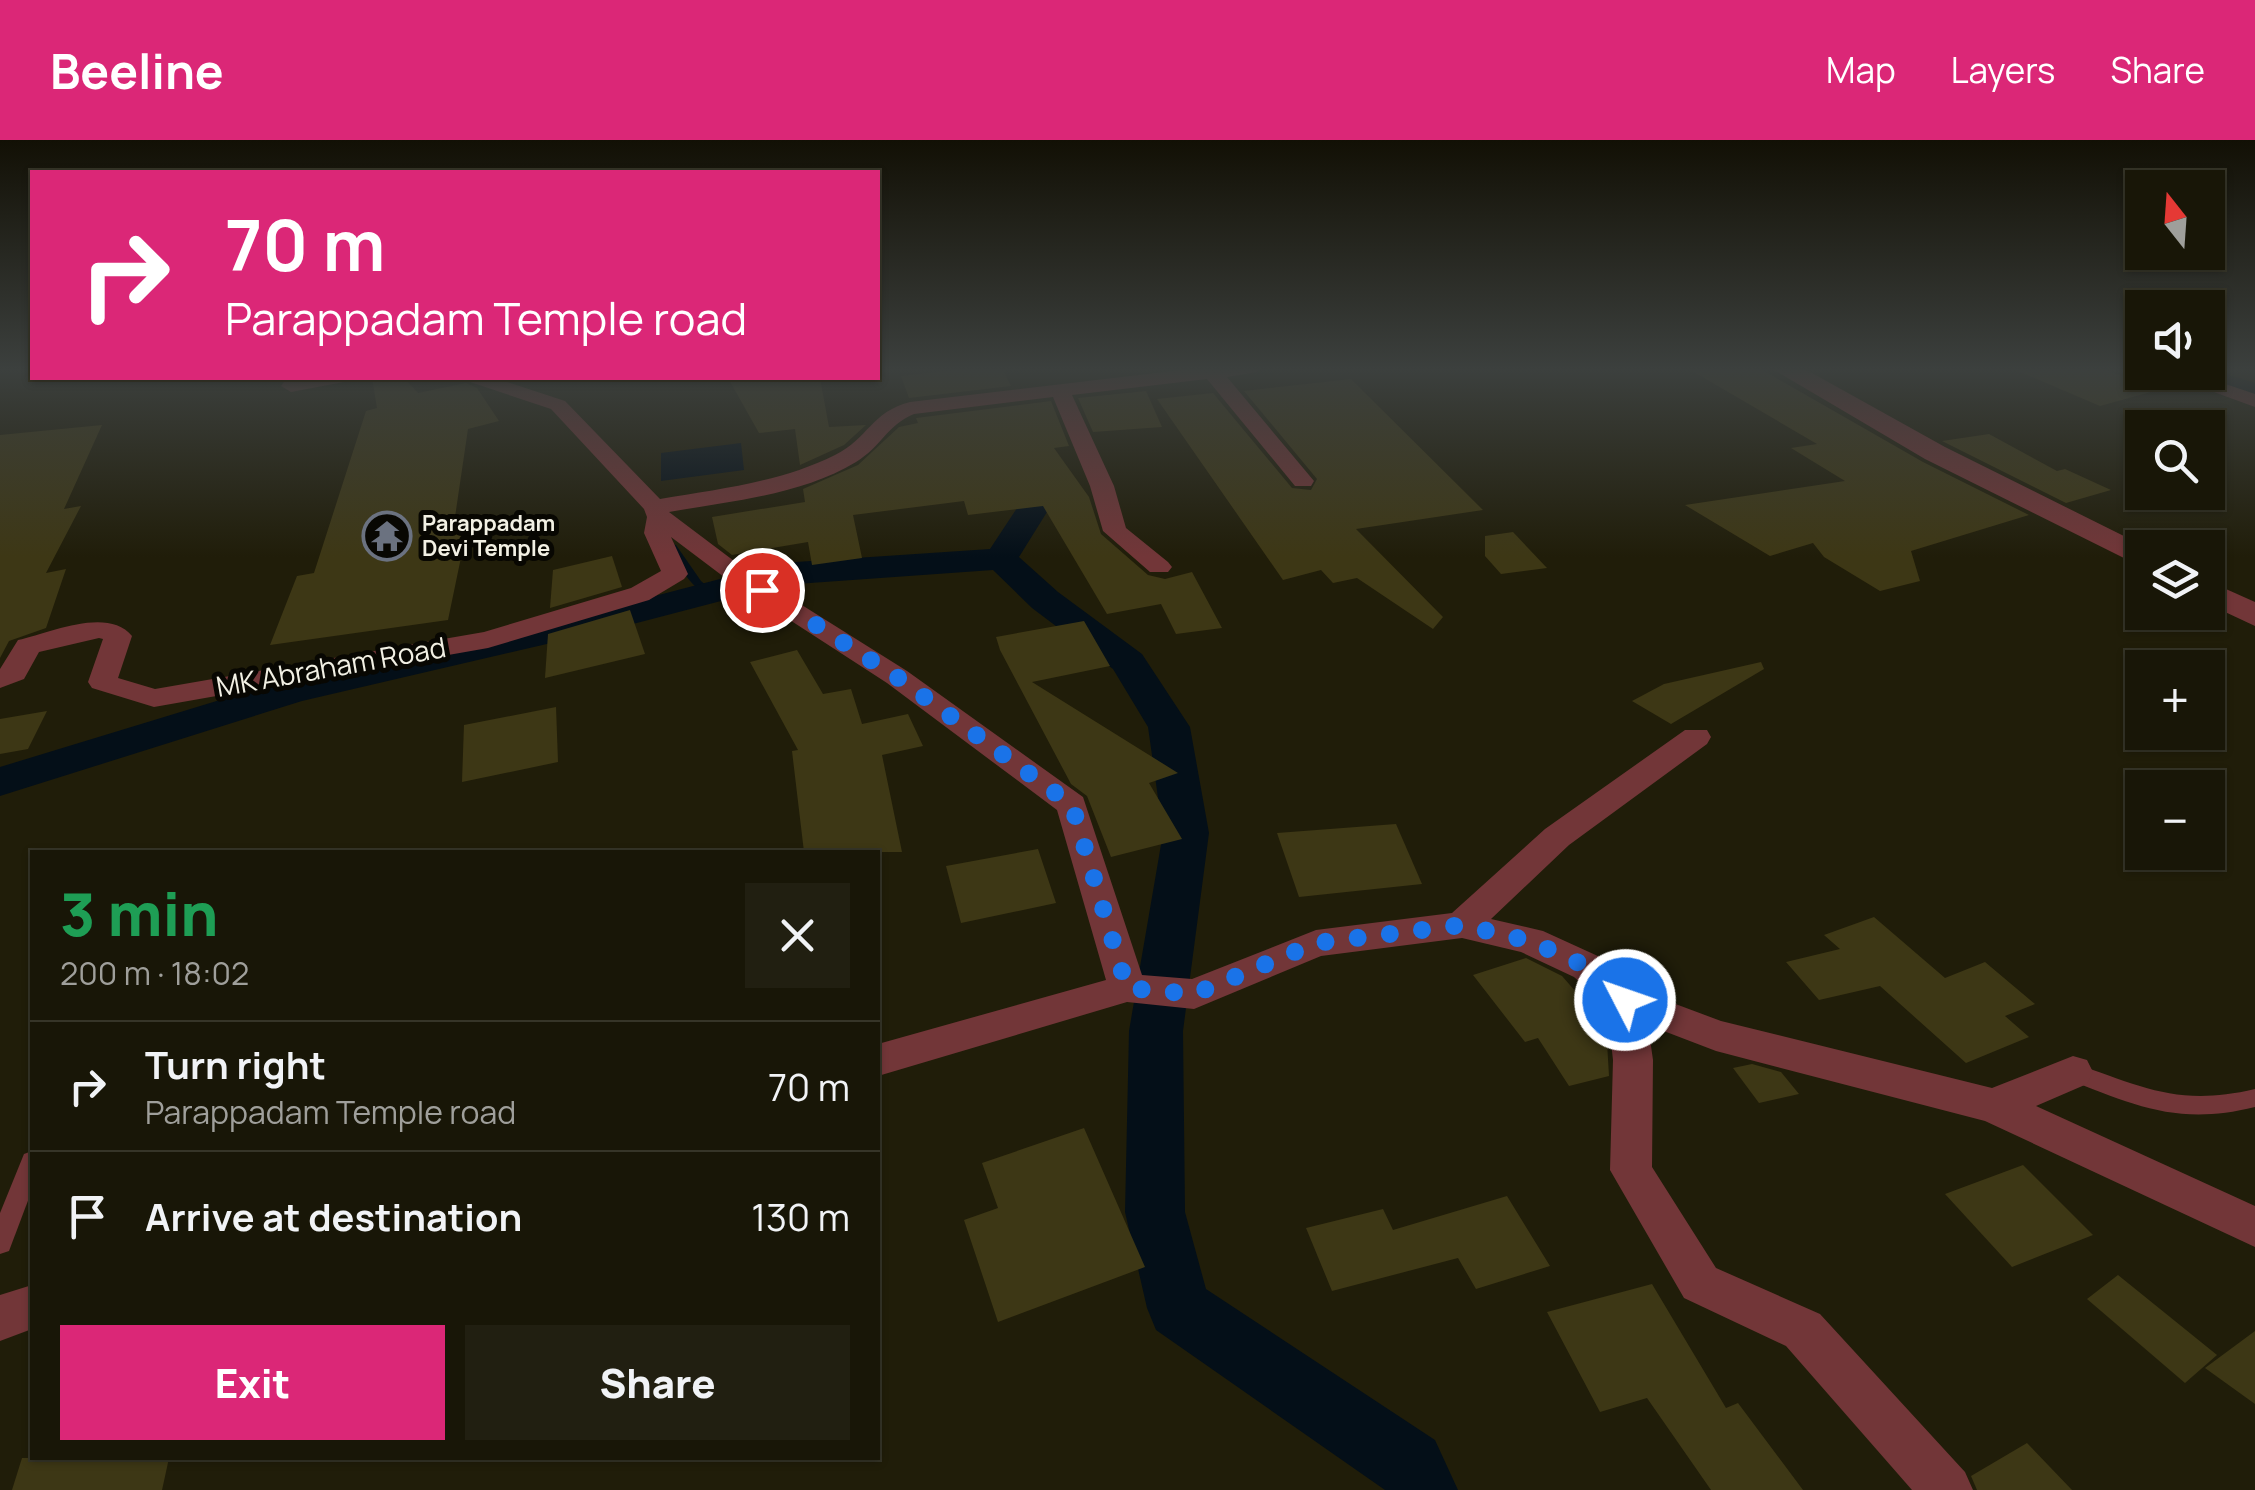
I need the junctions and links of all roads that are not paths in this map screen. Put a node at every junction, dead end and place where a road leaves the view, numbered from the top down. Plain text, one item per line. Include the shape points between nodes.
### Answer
1 (583, 431) edge
2 (881, 431) edge
3 (1078, 431) edge
4 (1262, 431) edge
5 (1895, 431) edge
6 (1303, 480) dead end
7 (657, 512) junction
8 (2125, 549) edge
9 (1159, 567) dead end
10 (2225, 601) edge
11 (2255, 616) edge
12 (0, 679) edge
13 (1696, 737) dead end
14 (1462, 925) junction
15 (1133, 988) junction
16 (1625, 1000) junction
17 (880, 1059) edge
18 (2074, 1072) joint
19 (2255, 1098) edge
20 (1994, 1106) junction
21 (30, 1166) edge
22 (2255, 1227) edge
23 (0, 1243) edge
24 (30, 1307) edge
25 (0, 1318) edge
26 (1947, 1490) edge

1 - 7 street
2 - 7 street via 860,452 815,470
3 - 9 street via 1116,531
4 - 6 street
5 - 8 street
7 - 12 street, MK Abraham Road via 656,534 675,574 640,594 488,640 154,698 102,682 118,636 102,629 28,646 14,673
7 - 15 street via 736,575 897,677 1072,805
10 - 11 street
13 - 14 street via 1558,837
14 - 15 street via 1316,943 1194,994
14 - 16 street via 1530,941 1588,967
15 - 17 street
16 - 20 street via 1716,1035
16 - 26 street via 1633,1060 1631,1170 1700,1283 1802,1330
18 - 19 lane via 2165,1107 2197,1110
18 - 20 street
20 - 22 street
21 - 23 lane
24 - 25 street

